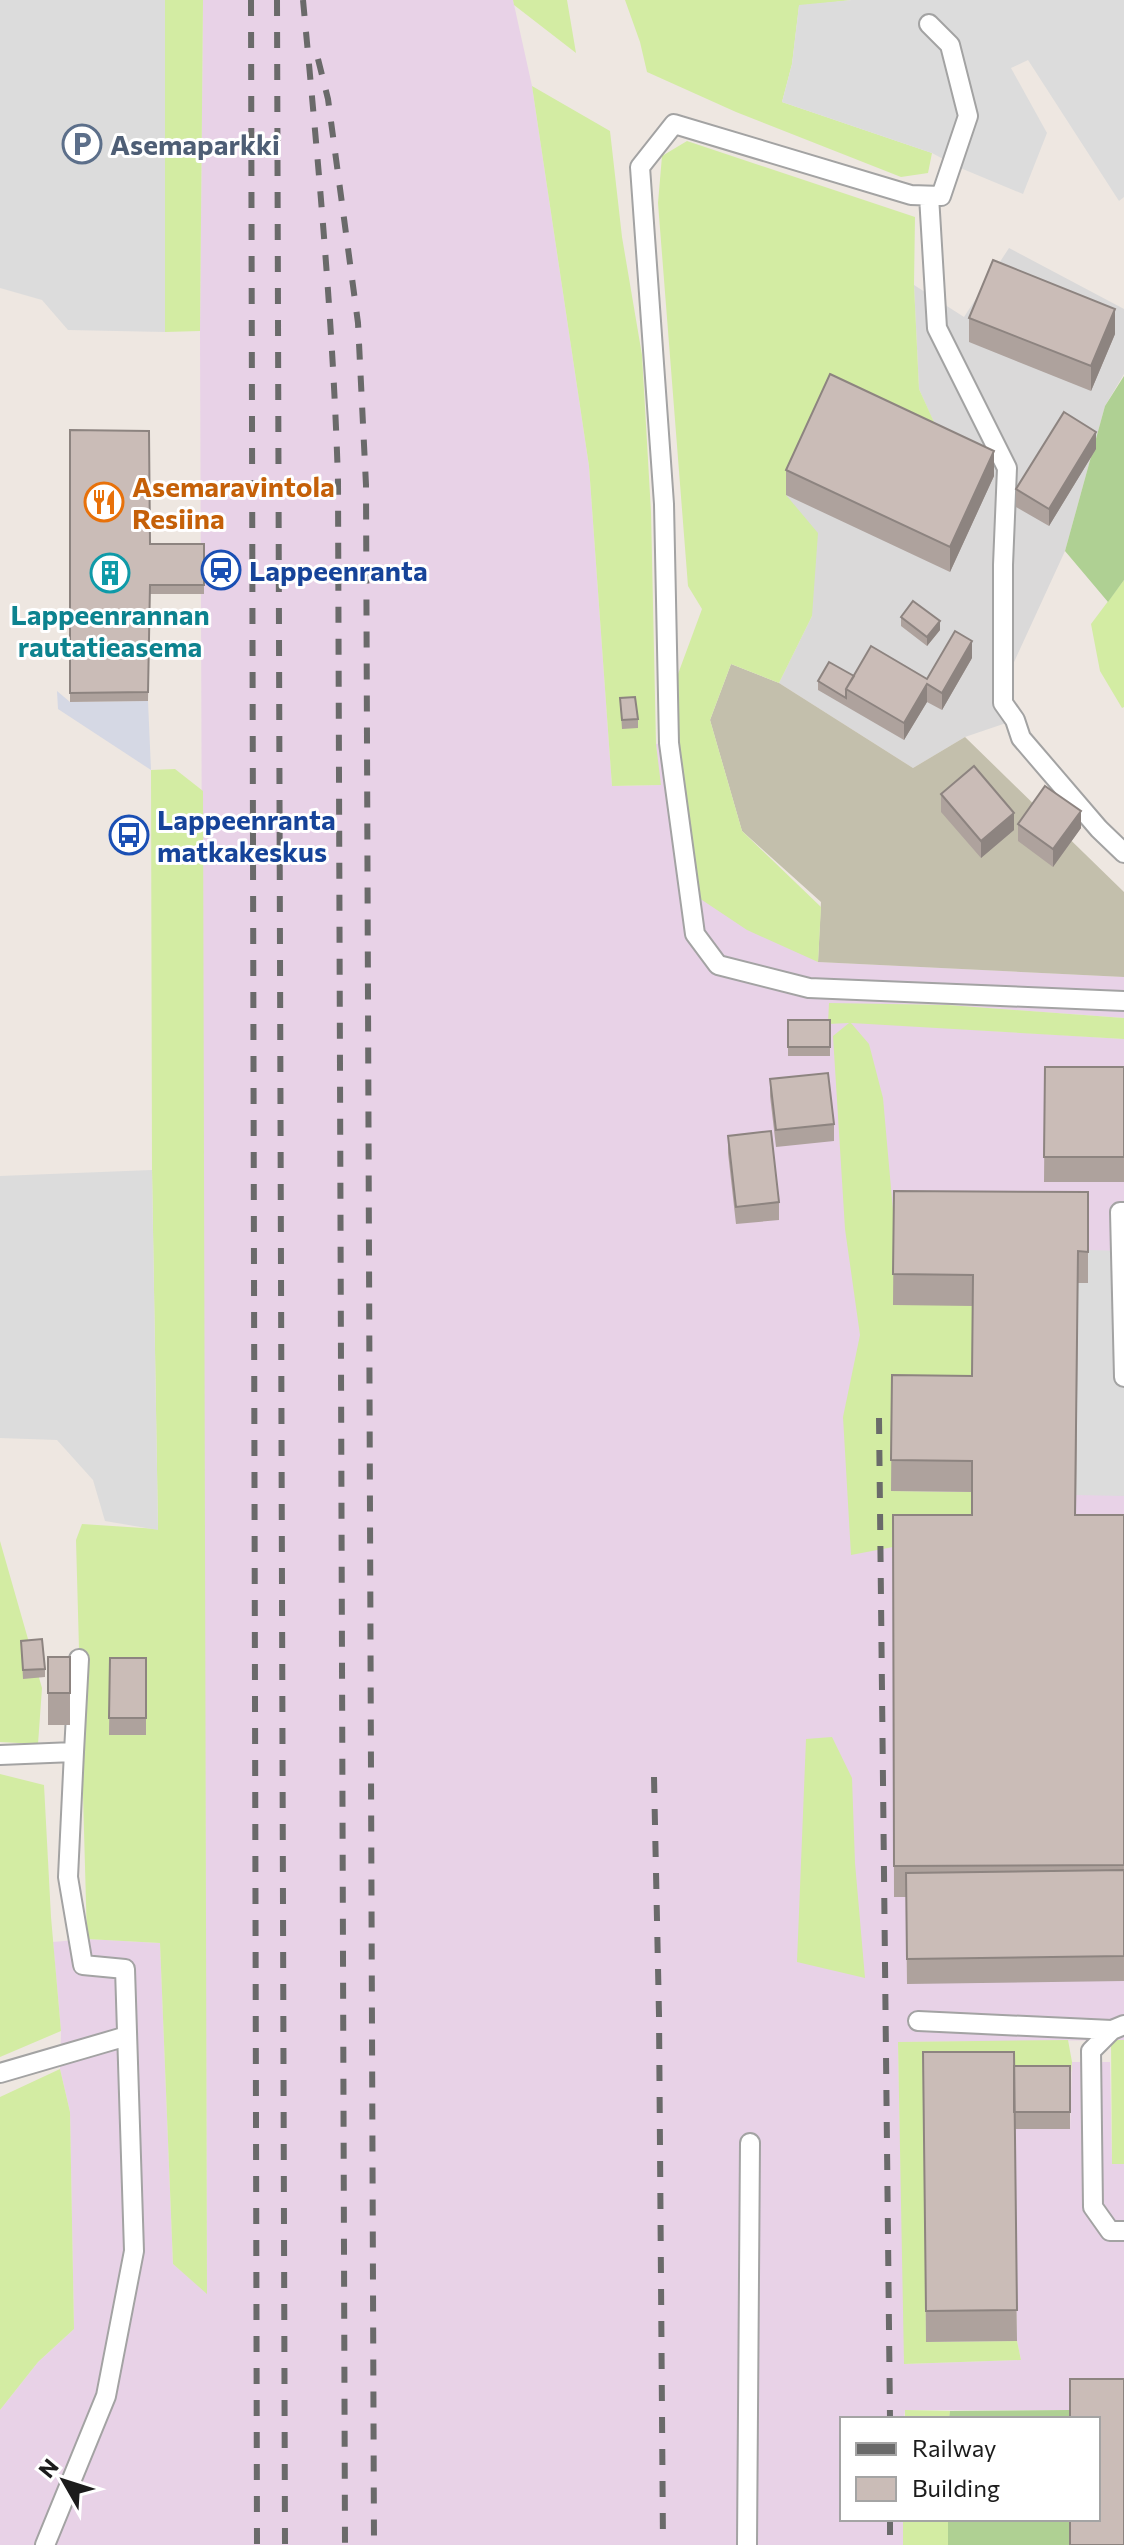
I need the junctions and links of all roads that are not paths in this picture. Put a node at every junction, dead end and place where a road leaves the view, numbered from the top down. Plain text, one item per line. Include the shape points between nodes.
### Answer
1 (929, 24) dead end
2 (929, 196) junction
3 (1124, 853) edge
4 (1124, 1001) edge
5 (1124, 1212) edge
6 (1124, 1377) edge
7 (79, 1659) dead end
8 (74, 1752) junction
9 (0, 1755) edge
10 (918, 2021) dead end
11 (1118, 2028) edge
12 (127, 2036) junction
13 (0, 2073) edge
14 (750, 2143) dead end
15 (1124, 2231) edge
16 (45, 2545) edge
17 (747, 2545) edge

1 - 2 lane via 950,45 968,116 941,196
2 - 3 lane via 937,328 1007,468 1003,703 1021,738
2 - 4 lane via 674,124 640,167 664,504 669,743 695,934 718,965 809,988
5 - 6 lane
7 - 8 lane
8 - 9 lane
8 - 12 lane via 68,1877 83,1965 125,1969
10 - 11 lane
11 - 15 lane via 1091,2051 1093,2207 1110,2231
12 - 13 lane
12 - 16 lane via 134,2251 106,2396
14 - 17 lane

